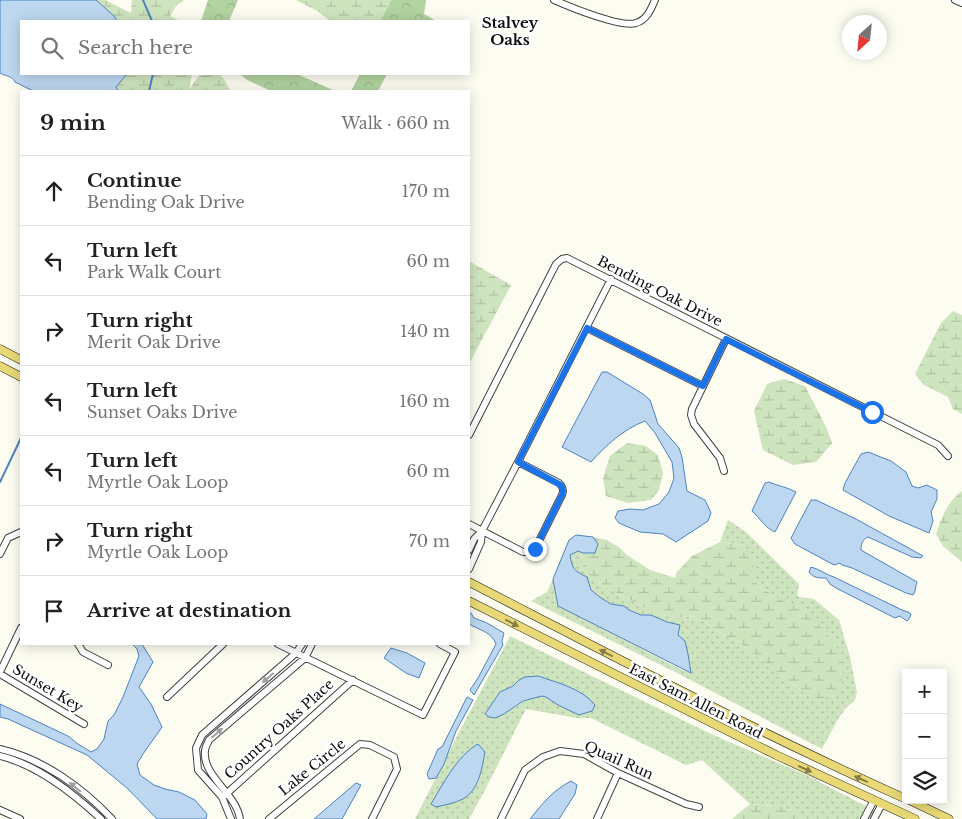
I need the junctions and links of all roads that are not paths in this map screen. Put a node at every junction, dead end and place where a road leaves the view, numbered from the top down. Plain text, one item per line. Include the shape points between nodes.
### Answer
1 (554, 0) edge
2 (655, 0) edge
3 (955, 0) edge
4 (962, 4) edge
5 (610, 279) junction
6 (587, 328) junction
7 (726, 339) junction
8 (0, 349) edge
9 (20, 359) edge
10 (0, 366) edge
11 (20, 376) edge
12 (703, 386) junction
13 (470, 433) edge
14 (948, 456) dead end
15 (518, 462) junction
16 (724, 471) dead end
17 (470, 525) edge
18 (482, 531) junction
19 (20, 532) edge
20 (470, 548) edge
21 (0, 554) edge
22 (470, 566) edge
23 (470, 583) edge
24 (470, 602) edge
25 (20, 630) edge
26 (79, 645) edge
27 (222, 645) edge
28 (280, 645) edge
29 (301, 645) edge
30 (312, 645) edge
31 (442, 645) edge
32 (296, 654) junction
33 (305, 658) junction
34 (108, 665) dead end
35 (0, 673) edge
36 (353, 680) junction
37 (167, 696) dead end
38 (84, 724) dead end
39 (0, 749) edge
40 (0, 756) edge
41 (197, 758) junction
42 (205, 758) junction
43 (45, 767) junction
44 (618, 773) junction
45 (42, 774) junction
46 (224, 795) junction
47 (902, 797) edge
48 (878, 802) junction
49 (917, 804) edge
50 (699, 807) dead end
51 (0, 810) edge
52 (20, 819) edge
53 (101, 819) edge
54 (112, 819) edge
55 (231, 819) edge
56 (240, 819) edge
57 (269, 819) edge
58 (372, 819) edge
59 (500, 819) edge
60 (597, 819) edge
61 (864, 819) edge
62 (874, 819) edge
63 (915, 819) edge
64 (949, 819) edge

1 - 2 street via 626,25 646,18
3 - 4 street
5 - 6 street
5 - 7 street, Bending Oak Drive
5 - 13 street, Bending Oak Drive via 568,258 557,262
6 - 12 street
6 - 15 street
7 - 12 street
7 - 14 street, Bending Oak Drive via 938,445
8 - 9 main road
10 - 11 main road
12 - 16 street via 691,415 694,424 720,458
15 - 18 street
15 - 18 street via 559,484 564,491 537,547 531,552 523,552
17 - 18 street
18 - 20 street
18 - 22 street via 481,542
19 - 21 street via 8,538
47 -> 23 main road via 739,720
24 -> 48 main road, East Sam Allen Road via 776,755
25 - 35 street
26 - 34 street via 83,652
27 - 37 street
28 - 32 street
29 - 32 street
30 - 33 street
31 - 36 street via 455,652 423,715
32 - 33 street
32 -> 41 street via 202,735 196,748
33 - 36 street
42 -> 33 street via 209,740
35 - 38 street, Sunset Key
36 - 46 street, Country Oaks Place
39 - 43 street
40 - 45 street
41 - 42 street
41 - 46 street via 198,770
42 - 46 street
43 - 45 street
54 -> 43 street via 66,779
44 - 50 street, Quail Run
44 - 59 street, Quail Run via 584,754 560,751 542,757 525,770
44 - 60 street
45 - 53 street via 76,796
46 - 55 street
46 - 56 street via 239,811
48 - 61 street
48 - 62 street
48 - 63 main road, East Sam Allen Road
49 - 64 main road
51 - 52 street
57 - 58 street, Lake Circle via 360,744 370,745 394,757 397,769

